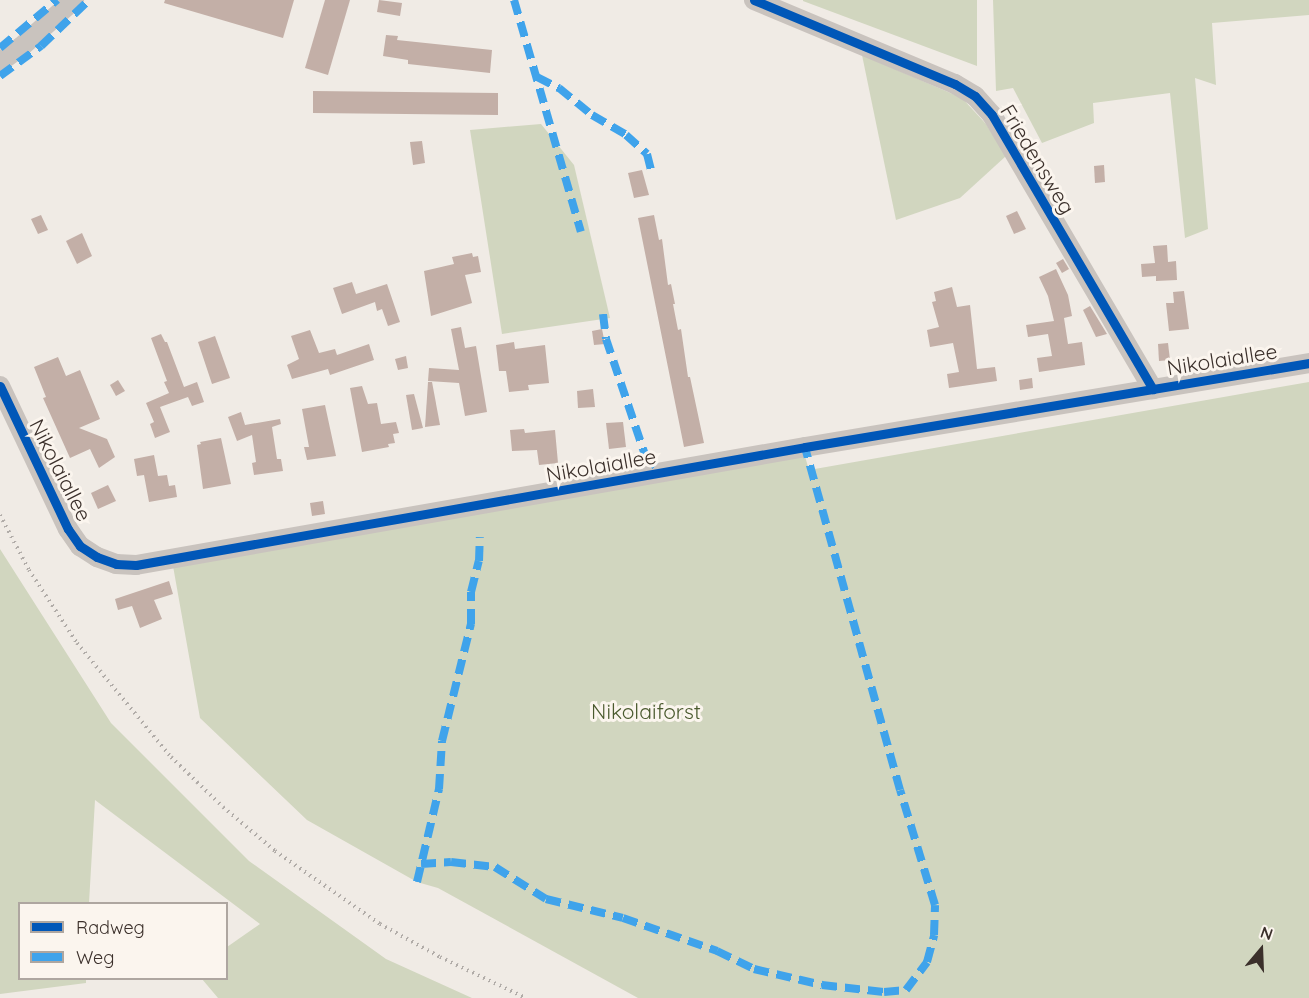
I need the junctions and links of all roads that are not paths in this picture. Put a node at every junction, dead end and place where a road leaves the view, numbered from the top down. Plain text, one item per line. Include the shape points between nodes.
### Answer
1 (74, 0) edge
2 (753, 0) edge
3 (0, 62) edge
4 (1309, 363) edge
5 (0, 386) edge
6 (1153, 389) junction

1 - 3 street
2 - 6 street, Friedensweg via 955,84 975,96 992,115
4 - 6 street, Nikolaiallee
5 - 6 street, Nikolaiallee via 68,529 81,546 97,557 116,564 136,565

